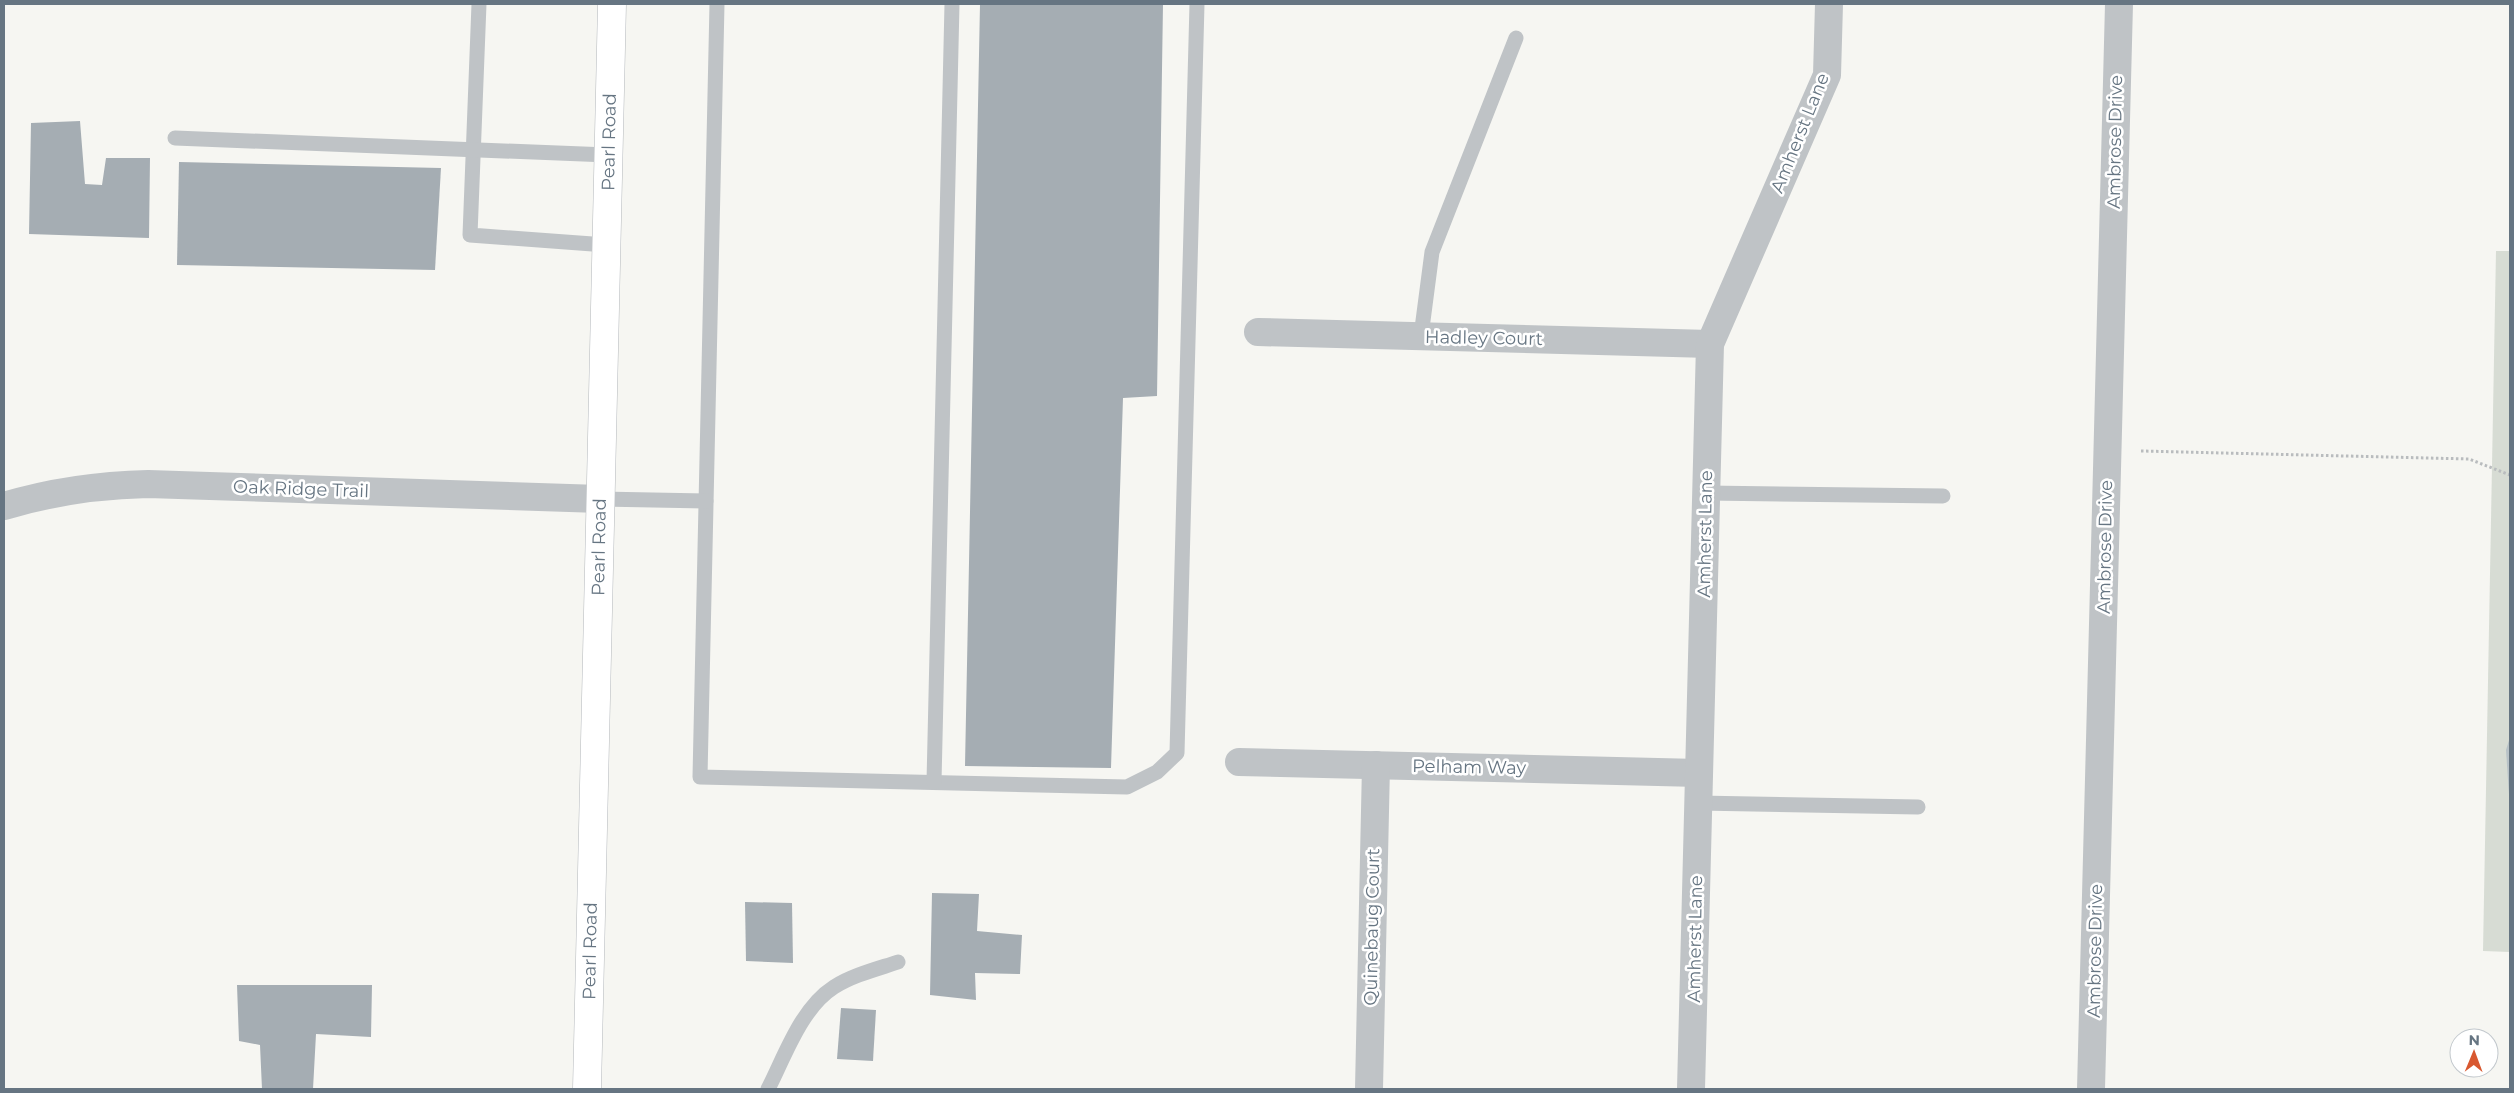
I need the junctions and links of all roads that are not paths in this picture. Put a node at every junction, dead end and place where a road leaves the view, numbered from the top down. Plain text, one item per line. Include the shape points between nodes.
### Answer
1 (479, 4) edge
2 (612, 4) edge
3 (717, 4) edge
4 (952, 4) edge
5 (1197, 4) edge
6 (1829, 4) edge
7 (2119, 4) edge
8 (1516, 38) dead end
9 (175, 138) dead end
10 (473, 149) junction
11 (608, 155) junction
12 (606, 245) junction
13 (1258, 332) dead end
14 (1421, 336) junction
15 (1710, 344) junction
16 (1706, 493) junction
17 (1943, 496) dead end
18 (600, 499) junction
19 (706, 501) junction
20 (4, 506) edge
21 (1239, 762) dead end
22 (1376, 765) junction
23 (1699, 773) junction
24 (934, 782) junction
25 (1698, 803) junction
26 (1918, 807) dead end
27 (898, 962) dead end
28 (587, 1089) edge
29 (768, 1089) edge
30 (1368, 1089) edge
31 (1691, 1089) edge
32 (2091, 1089) edge

1 - 10 lane
2 - 11 main road, Pearl Road
3 - 19 lane
4 - 24 lane
5 - 24 lane via 1177,753 1158,772 1127,786
6 - 15 street, Amherst Lane via 1827,75
7 - 32 street, Ambrose Drive
8 - 14 lane via 1432,252
9 - 10 lane
10 - 11 lane
10 - 12 lane via 470,235
11 - 12 main road, Pearl Road
12 - 18 main road, Pearl Road
13 - 14 street, Hadley Court
14 - 15 street, Hadley Court
15 - 16 street, Amherst Lane
16 - 17 lane
16 - 23 street, Amherst Lane
18 - 19 lane
18 - 20 street, Oak Ridge Trail via 148,484 85,488
18 - 28 main road, Pearl Road
19 - 24 lane via 700,777
21 - 22 street, Pelham Way
22 - 23 street, Pelham Way
22 - 30 street, Quinebaug Court
23 - 25 street, Amherst Lane
25 - 26 lane
25 - 31 street, Amherst Lane
27 - 29 lane via 834,987 819,999 802,1023

